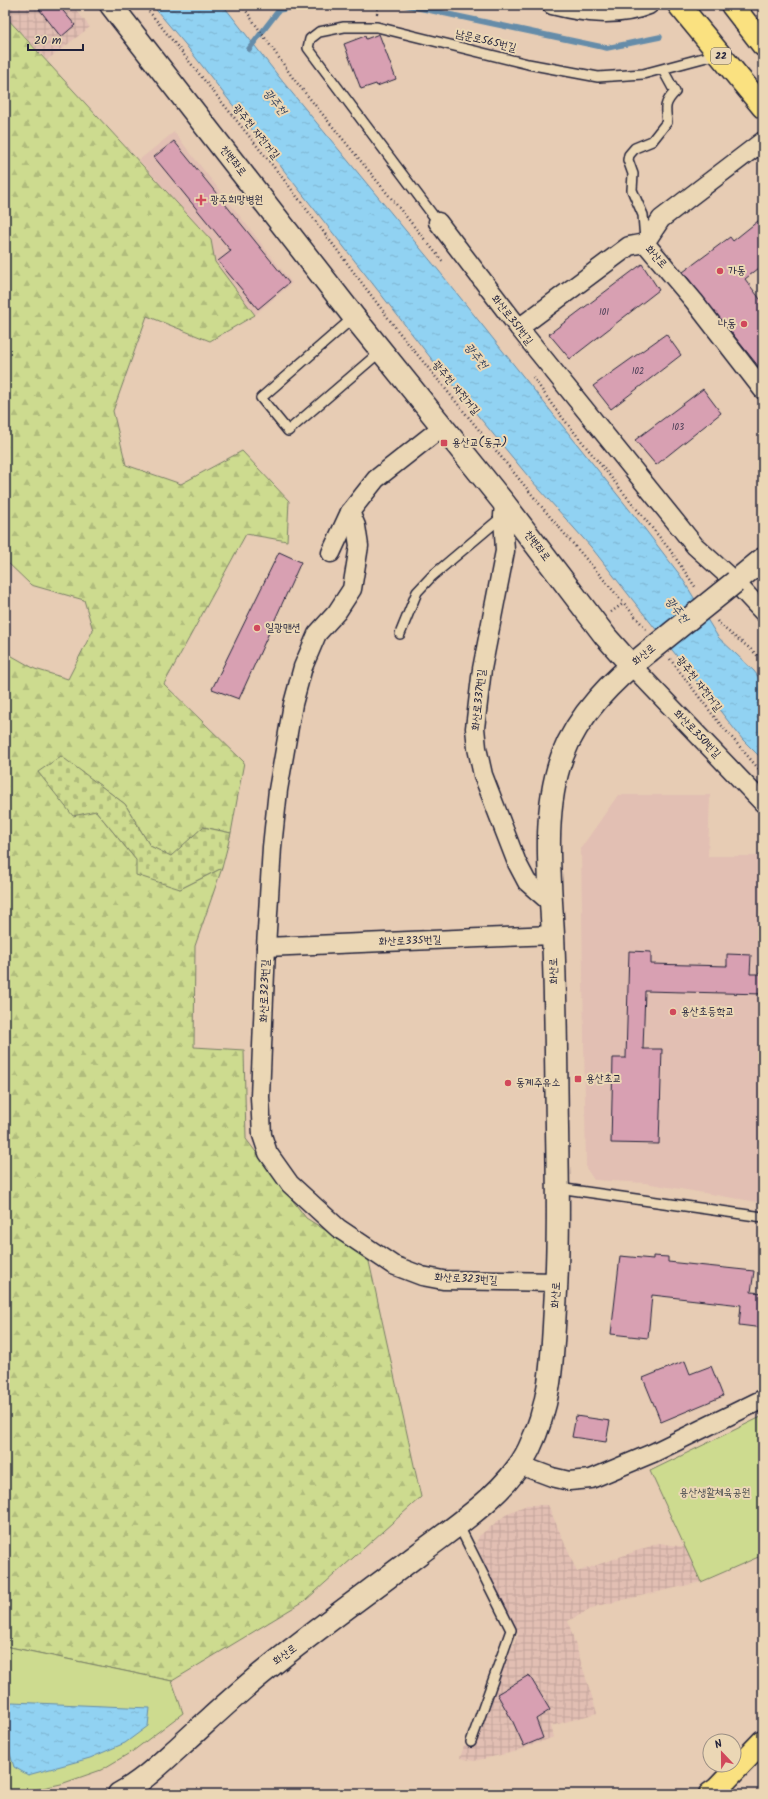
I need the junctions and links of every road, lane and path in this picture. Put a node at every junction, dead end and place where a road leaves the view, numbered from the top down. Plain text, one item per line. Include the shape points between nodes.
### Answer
1 (111, 5) edge
2 (144, 5) edge
3 (242, 5) edge
4 (552, 5) edge
5 (649, 5) edge
6 (679, 5) edge
7 (732, 5) edge
8 (309, 43) joint
9 (763, 45) edge
10 (718, 54) junction
11 (663, 70) junction
12 (763, 107) edge
13 (763, 141) edge
14 (438, 222) joint
15 (645, 243) junction
16 (447, 266) dead end
17 (354, 317) junction
18 (519, 328) junction
19 (381, 351) junction
20 (533, 376) dead end
21 (763, 390) edge
22 (442, 427) junction
23 (503, 510) junction
24 (350, 512) junction
25 (331, 553) dead end
26 (763, 559) edge
27 (735, 582) junction
28 (698, 591) dead end
29 (763, 612) edge
30 (714, 616) dead end
31 (400, 634) dead end
32 (655, 647) junction
33 (763, 663) edge
34 (631, 665) junction
35 (763, 774) edge
36 (763, 803) edge
37 (551, 903) junction
38 (553, 936) junction
39 (266, 947) junction
40 (558, 1188) junction
41 (763, 1217) edge
42 (557, 1282) junction
43 (763, 1399) edge
44 (520, 1465) junction
45 (458, 1524) junction
46 (763, 1741) edge
47 (470, 1742) dead end
48 (119, 1794) edge
49 (710, 1794) edge

1 - 17 main road, 천변좌로
2 - 32 path, 광주천 자전거길 via 289,186 398,331
3 - 16 path via 293,78
4 - 5 street via 608,14
6 - 10 main road, 22
7 - 9 main road
8 - 11 lane, 남문로565번길 via 310,38 319,32 344,27 377,27 528,64 598,77
8 - 14 lane, 화산로351번길 via 308,48
10 - 11 lane, 남문로565번길
10 - 12 main road, 22
11 - 15 lane via 675,92 664,110 667,122 652,141 635,148 628,160 633,174 632,190 643,215
13 - 15 street via 661,219
14 - 18 street, 화산로351번길
15 - 18 street, 화산로 via 628,246
15 - 21 street, 화산로
17 - 19 main road, 천변좌로
17 - 19 lane via 261,398 288,431
18 - 27 street, 화산로351번길 via 695,546
19 - 22 main road, 천변좌로
20 - 28 path via 553,406 670,550
22 - 23 main road, 천변좌로
22 - 24 street via 376,479
23 - 31 lane via 417,592
23 - 34 main road, 천변좌로
23 - 37 street, 화산로337번길 via 505,551 482,668 475,728 477,748 483,775 517,863 527,882
24 - 25 street
24 - 39 street, 화산로323번길 via 360,546 352,589 337,612 317,634 303,667 294,704 278,790
26 - 27 main road, 화산로
27 - 29 street, 화산로351번길
27 - 32 main road, 화산로, bridge
30 - 33 path via 736,640 756,652
32 - 34 main road, 화산로
32 - 35 path, 광주천 자전거길
34 - 36 street, 화산로350번길
34 - 37 main road, 화산로 via 590,707 574,732 556,776 550,836
37 - 38 main road, 화산로
38 - 39 street, 화산로335번길
38 - 40 main road, 화산로
39 - 42 street, 화산로323번길 via 260,1121 268,1153 290,1184 338,1228 393,1265 422,1276 443,1280
40 - 41 lane
40 - 42 main road, 화산로
42 - 44 main road, 화산로 via 551,1379 543,1414
43 - 44 street via 653,1453 591,1479 570,1480 552,1477
44 - 45 main road, 화산로 via 489,1498
45 - 47 lane via 511,1630
45 - 48 main road, 화산로 via 267,1669 152,1772
46 - 49 main road

